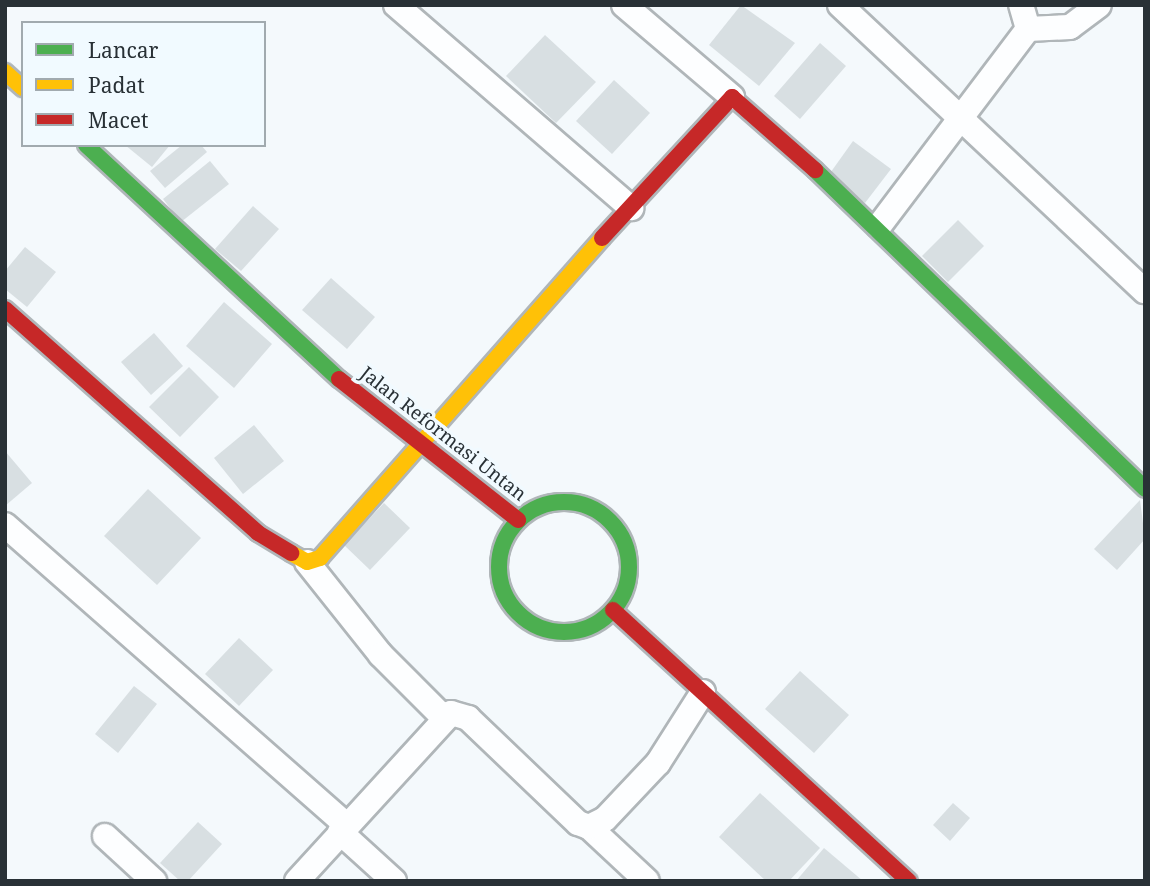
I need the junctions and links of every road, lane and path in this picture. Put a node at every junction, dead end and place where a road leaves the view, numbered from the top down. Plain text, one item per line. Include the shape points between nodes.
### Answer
1 (397, 5) edge
2 (624, 5) edge
3 (840, 5) edge
4 (1100, 5) edge
5 (1025, 17) edge
6 (5, 72) edge
7 (21, 86) edge
8 (732, 97) junction
9 (963, 116) junction
10 (88, 147) edge
11 (631, 208) junction
12 (879, 226) junction
13 (1145, 291) edge
14 (5, 309) edge
15 (418, 445) junction
16 (1145, 488) edge
17 (518, 520) junction
18 (5, 526) edge
19 (307, 562) junction
20 (613, 610) junction
21 (703, 692) junction
22 (443, 717) junction
23 (589, 827) junction
24 (343, 829) junction
25 (105, 836) dead end
26 (154, 881) edge
27 (298, 881) edge
28 (394, 881) edge
29 (647, 881) edge
30 (909, 881) edge

1 - 11 street
2 - 8 street
3 - 9 street
4 - 5 street via 1070,27
5 - 9 street
6 - 7 street
8 - 11 street
8 - 12 street
9 - 12 street
9 - 13 street
10 - 15 street, Jalan Reformasi Untan
11 - 15 street
12 - 16 street
14 - 19 street via 258,533
15 - 17 street, Jalan Reformasi Untan
15 - 19 street via 329,548
17 - 20 street, Jalan Reformasi Untan via 564,502 610,520 630,564
17 - 20 street via 503,542 498,567 504,593 519,614 541,628 567,633 592,626
18 - 24 street
19 - 22 street via 381,655
20 - 21 street
21 - 23 street via 658,763 605,819
21 - 30 street
22 - 23 street via 468,718 578,823
22 - 24 street
23 - 29 street
24 - 27 street
24 - 28 street
25 - 26 street

